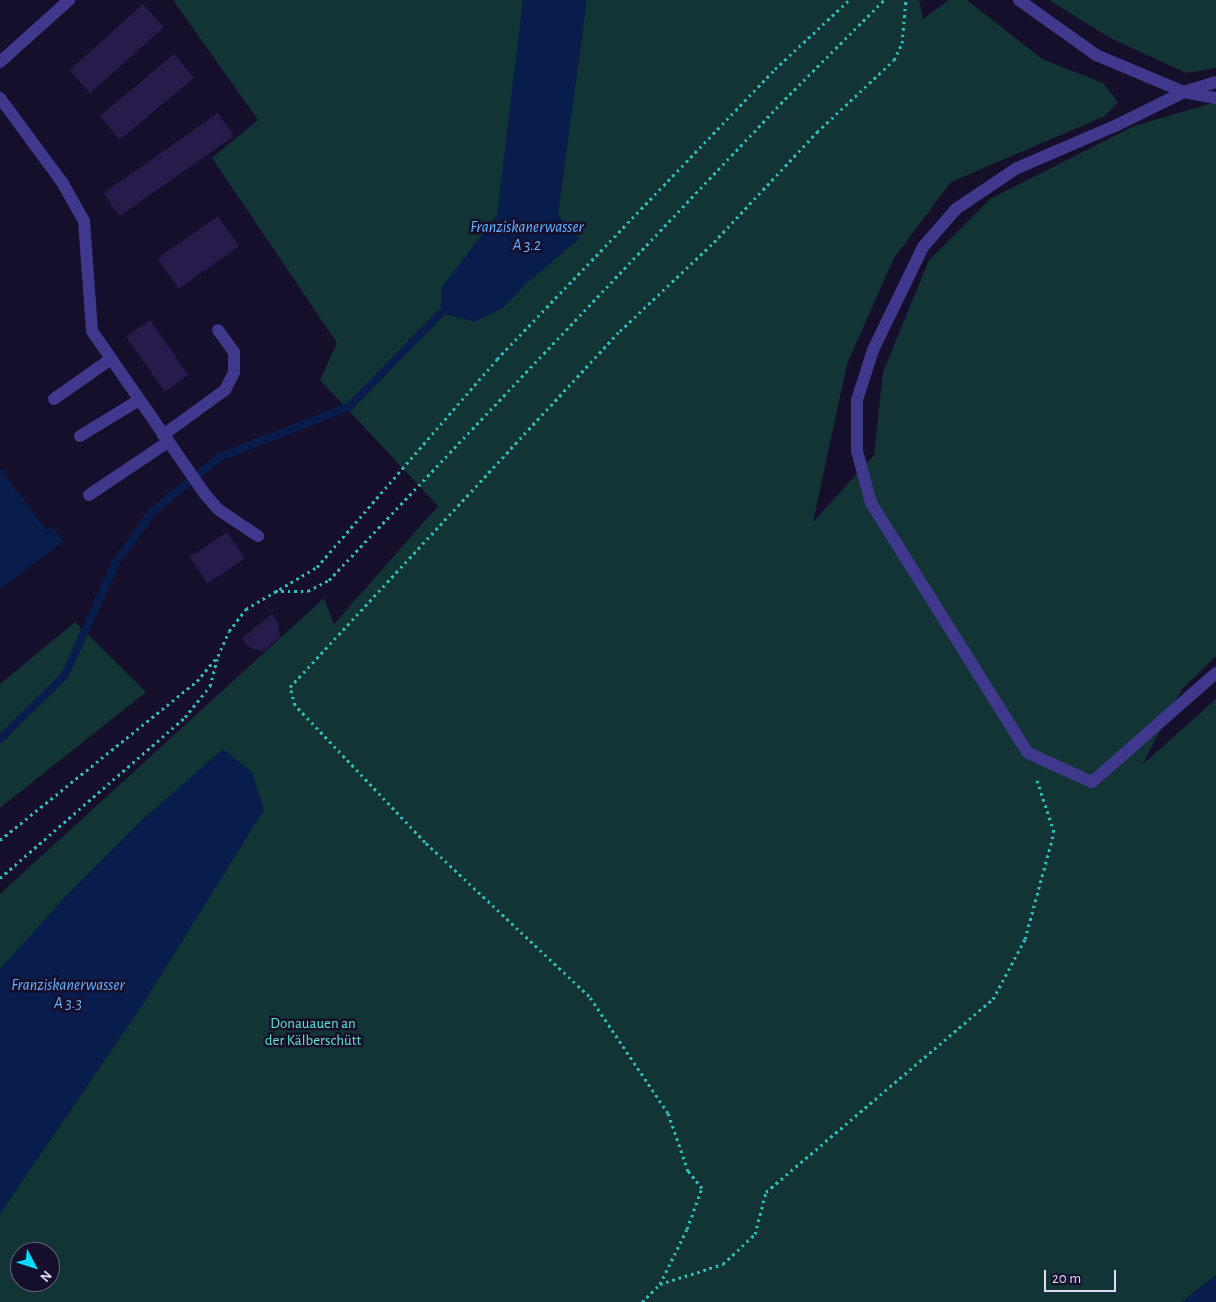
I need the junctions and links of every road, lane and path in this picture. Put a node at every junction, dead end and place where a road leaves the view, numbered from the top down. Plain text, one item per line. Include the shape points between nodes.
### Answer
1 (69, 0) edge
2 (849, 0) edge
3 (884, 0) edge
4 (906, 0) edge
5 (1019, 0) edge
6 (0, 62) edge
7 (1216, 82) edge
8 (1184, 92) junction
9 (0, 98) edge
10 (1216, 98) edge
11 (218, 330) dead end
12 (111, 359) junction
13 (54, 399) dead end
14 (139, 400) junction
15 (80, 436) dead end
16 (165, 438) junction
17 (89, 494) dead end
18 (258, 536) dead end
19 (273, 591) junction
20 (218, 656) junction
21 (1216, 673) edge
22 (1028, 753) junction
23 (0, 840) edge
24 (0, 878) edge
25 (660, 1284) junction
26 (642, 1302) edge

1 - 6 street
2 - 19 path via 775,69 497,359 318,566
3 - 19 path via 784,99 329,580 308,591
4 - 25 path via 902,43 894,60 817,132 714,242 620,331 290,687 295,705 418,835 588,996 663,1106 688,1171 702,1188 687,1229
5 - 8 street via 1037,16 1096,55
7 - 8 street
8 - 10 street
8 - 22 street via 1117,126 1017,168 956,209 923,247 873,350 857,400 856,451 871,503
9 - 12 street via 62,182 84,221 92,331
11 - 16 street via 234,352 234,372 225,390
12 - 13 street
12 - 14 street
14 - 15 street
14 - 16 street
16 - 17 street
16 - 18 street via 219,510
19 - 20 path via 246,609 229,631
20 - 23 path via 198,681 158,715
20 - 24 path via 210,686 185,717
21 - 22 street via 1092,782
22 - 25 path via 1054,832 1025,939 993,999 766,1192 755,1234 723,1264
25 - 26 path

